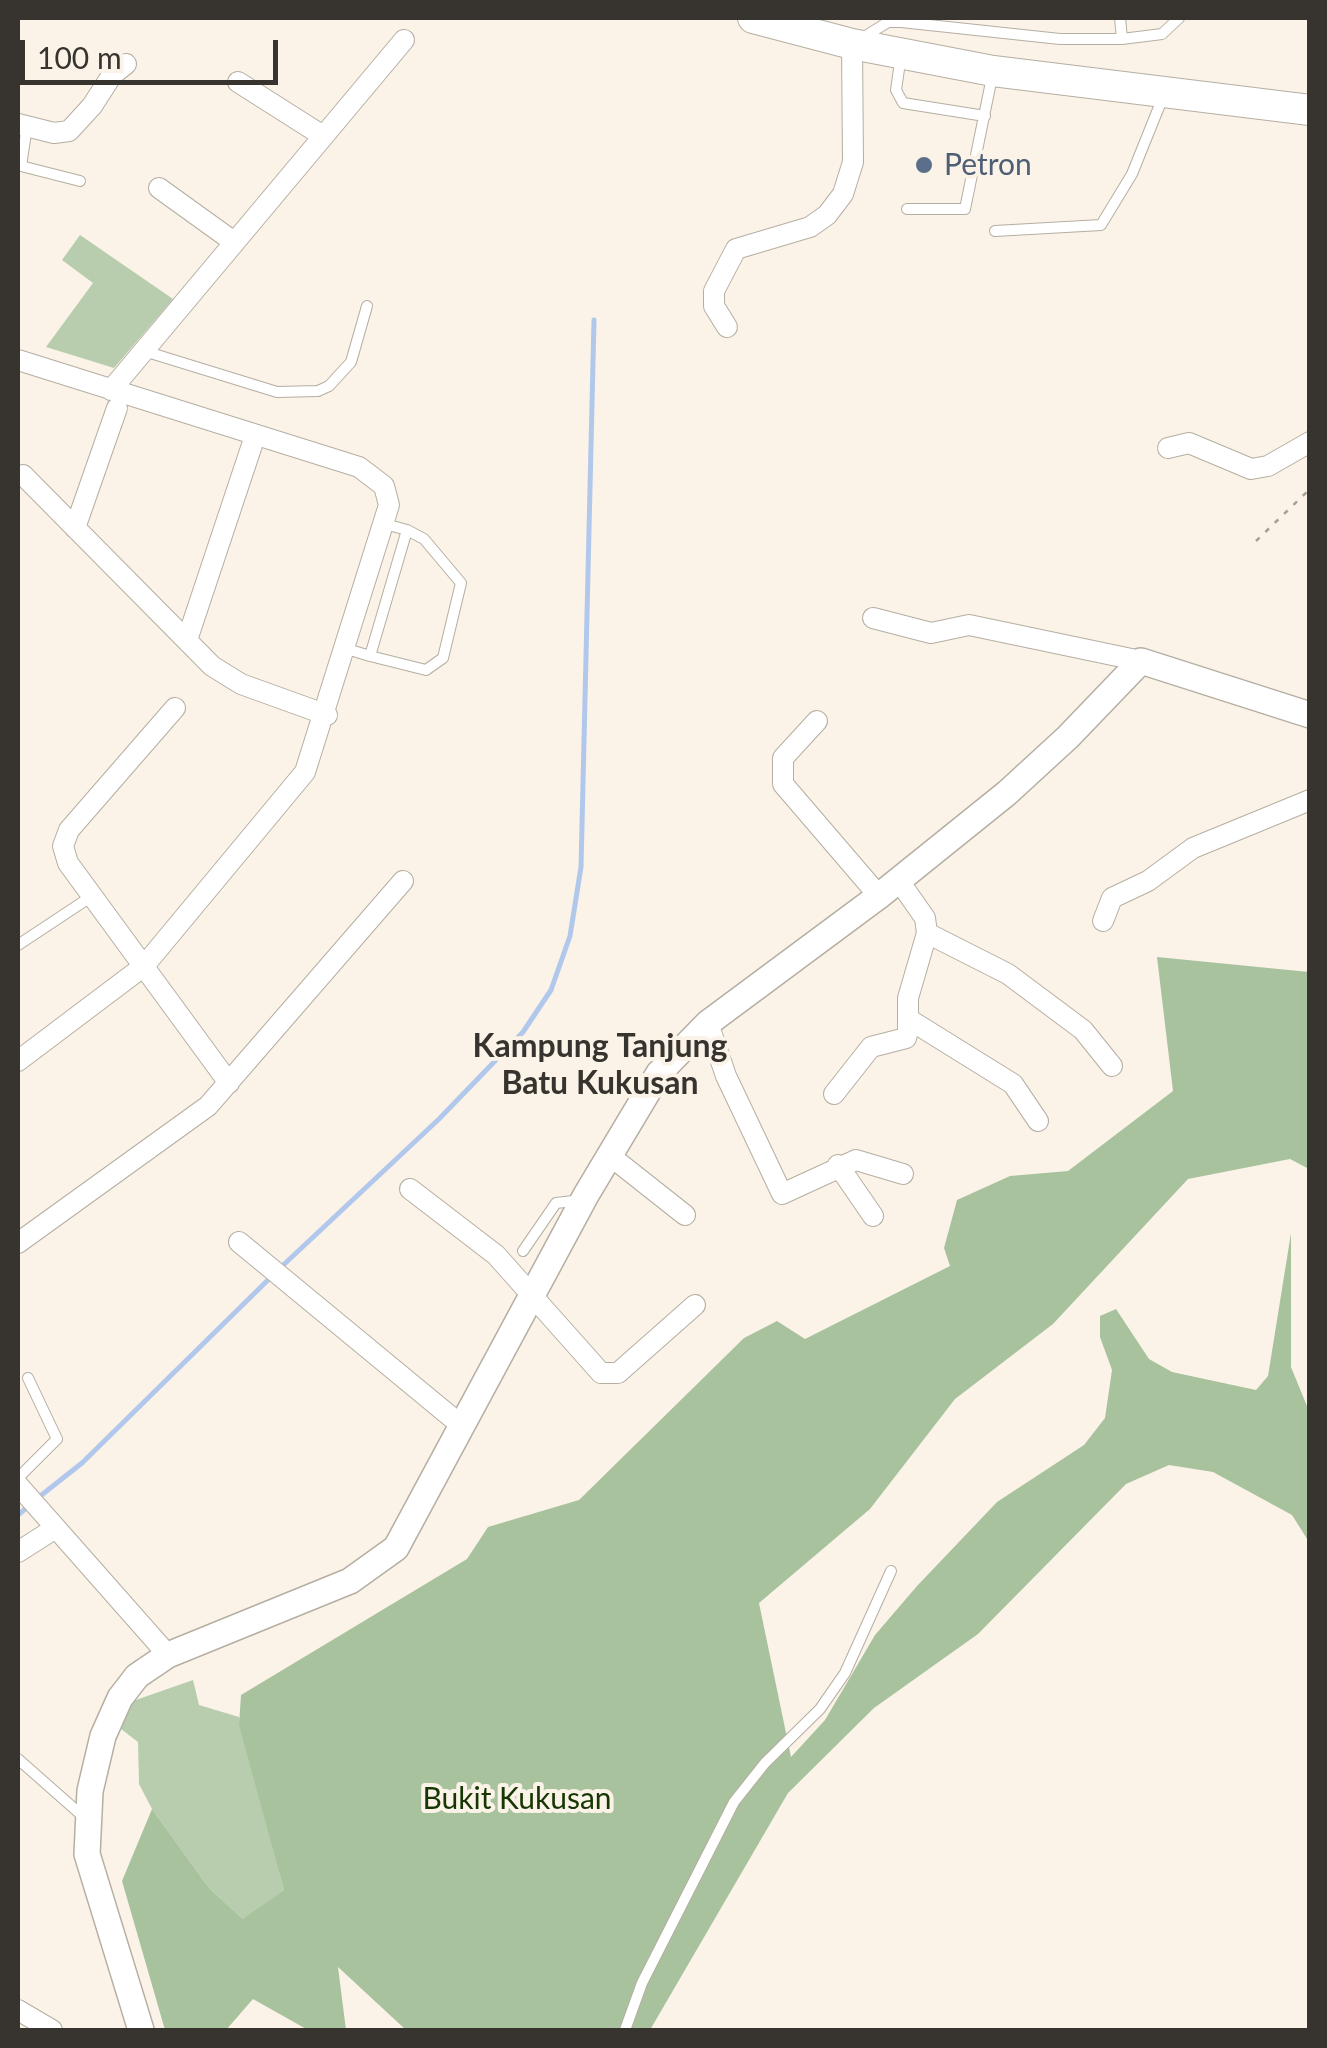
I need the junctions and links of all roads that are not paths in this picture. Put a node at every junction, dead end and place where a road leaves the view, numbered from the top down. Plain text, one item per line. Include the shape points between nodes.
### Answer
1 (752, 18) edge
2 (1120, 18) edge
3 (1179, 18) edge
4 (1122, 39) junction
5 (404, 40) dead end
6 (852, 44) junction
7 (902, 55) junction
8 (126, 64) dead end
9 (994, 71) junction
10 (238, 82) dead end
11 (1164, 94) junction
12 (1310, 110) edge
13 (984, 116) junction
14 (22, 125) edge
15 (323, 136) junction
16 (80, 181) dead end
17 (159, 188) dead end
18 (907, 209) dead end
19 (996, 231) dead end
20 (234, 242) junction
21 (367, 306) dead end
22 (727, 327) dead end
23 (144, 350) junction
24 (18, 360) edge
25 (114, 399) junction
26 (1310, 442) edge
27 (252, 445) dead end
28 (1168, 448) dead end
29 (23, 476) dead end
30 (385, 524) junction
31 (75, 528) junction
32 (407, 530) junction
33 (873, 618) dead end
34 (187, 640) junction
35 (347, 649) junction
36 (370, 656) junction
37 (1141, 661) junction
38 (175, 708) dead end
39 (1310, 714) edge
40 (327, 715) junction
41 (817, 721) dead end
42 (1310, 800) edge
43 (403, 881) dead end
44 (888, 888) junction
45 (92, 896) junction
46 (1103, 921) dead end
47 (927, 933) junction
48 (18, 945) edge
49 (144, 966) junction
50 (910, 1020) junction
51 (708, 1022) junction
52 (18, 1061) edge
53 (1112, 1066) dead end
54 (229, 1083) junction
55 (834, 1094) dead end
56 (1038, 1120) dead end
57 (609, 1155) junction
58 (838, 1165) junction
59 (903, 1174) dead end
60 (410, 1189) dead end
61 (584, 1200) junction
62 (684, 1214) dead end
63 (873, 1216) dead end
64 (239, 1242) dead end
65 (18, 1244) edge
66 (523, 1251) dead end
67 (530, 1298) junction
68 (696, 1305) dead end
69 (28, 1378) dead end
70 (462, 1426) junction
71 (19, 1484) edge
72 (51, 1526) junction
73 (18, 1552) edge
74 (891, 1571) dead end
75 (168, 1655) junction
76 (18, 1759) edge
77 (87, 1819) junction
78 (18, 2010) edge
79 (52, 2030) edge
80 (141, 2030) edge
81 (625, 2030) edge

1 - 6 main road
2 - 4 lane
3 - 4 lane via 1162,34
4 - 6 lane via 888,22
5 - 15 street
6 - 7 main road
6 - 22 street via 853,162 843,194 810,227 736,250 714,290 714,306
7 - 9 main road
7 - 13 lane via 896,90 903,103
8 - 14 street via 69,131
9 - 11 main road
9 - 13 lane
10 - 15 street
11 - 12 main road
11 - 19 lane via 1132,174 1101,225
13 - 18 lane via 965,210
14 - 16 lane via 21,166
15 - 20 street
17 - 20 street
20 - 23 street
21 - 23 lane via 351,362 318,390 276,392
23 - 25 street
24 - 25 street
25 - 30 street via 359,466 384,486
25 - 31 street
26 - 28 street via 1251,469 1189,443
27 - 34 street
29 - 31 street
30 - 32 lane
30 - 35 street
31 - 34 street
32 - 36 lane
32 - 36 lane via 424,539 461,583 443,658 426,670
33 - 37 street via 931,633 969,625
34 - 40 street via 226,676
35 - 36 lane
35 - 40 street
37 - 39 street
37 - 44 street via 1068,737
38 - 45 street via 69,830 63,846 68,862
40 - 49 street via 295,788
41 - 44 street via 783,758 784,784
42 - 46 street via 1192,848 1112,898
43 - 54 street
44 - 47 street via 925,918
44 - 51 street
45 - 48 lane
45 - 49 street
47 - 50 street via 908,998
47 - 53 street via 1008,974 1083,1030
49 - 52 street
49 - 54 street
50 - 55 street via 906,1038 872,1047
50 - 56 street via 1012,1084
51 - 57 street via 659,1073
51 - 58 street via 779,1191 791,1192
54 - 65 street via 165,1140
57 - 61 street
57 - 62 street
58 - 59 street via 856,1160
58 - 63 street
60 - 67 street via 496,1255
61 - 66 lane via 556,1203
61 - 67 street
64 - 70 street
67 - 68 street via 609,1376
67 - 70 street
69 - 71 lane via 57,1439
70 - 75 street via 411,1526 380,1564
71 - 72 street
72 - 73 street
72 - 75 street
74 - 81 lane via 845,1673 734,1802
75 - 77 street via 137,1676 120,1698 103,1736
76 - 77 lane
77 - 80 street via 93,1886
78 - 79 street

